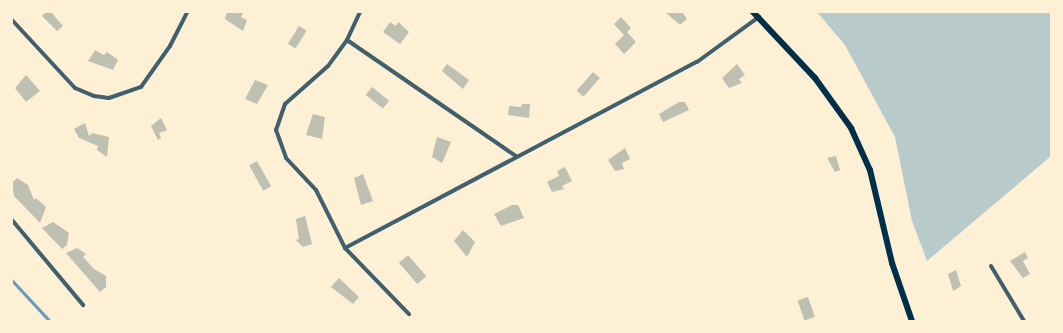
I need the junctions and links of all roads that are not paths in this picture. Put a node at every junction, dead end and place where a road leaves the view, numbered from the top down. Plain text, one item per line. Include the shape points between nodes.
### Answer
1 (187, 12) edge
2 (360, 12) edge
3 (753, 12) edge
4 (759, 17) junction
5 (12, 20) edge
6 (347, 40) junction
7 (517, 157) junction
8 (12, 220) edge
9 (345, 248) junction
10 (990, 266) dead end
11 (83, 305) dead end
12 (409, 314) dead end
13 (912, 321) edge
14 (1024, 321) edge

1 - 5 street via 170,46 141,86 109,98 94,96 75,88
2 - 6 street
3 - 4 main road
4 - 7 street via 698,62
4 - 13 main road via 831,98 858,140 878,196 892,263
6 - 7 street
6 - 9 street via 328,66 285,104 276,130 286,158 316,190
7 - 9 street
8 - 11 street
9 - 12 street
10 - 14 street

